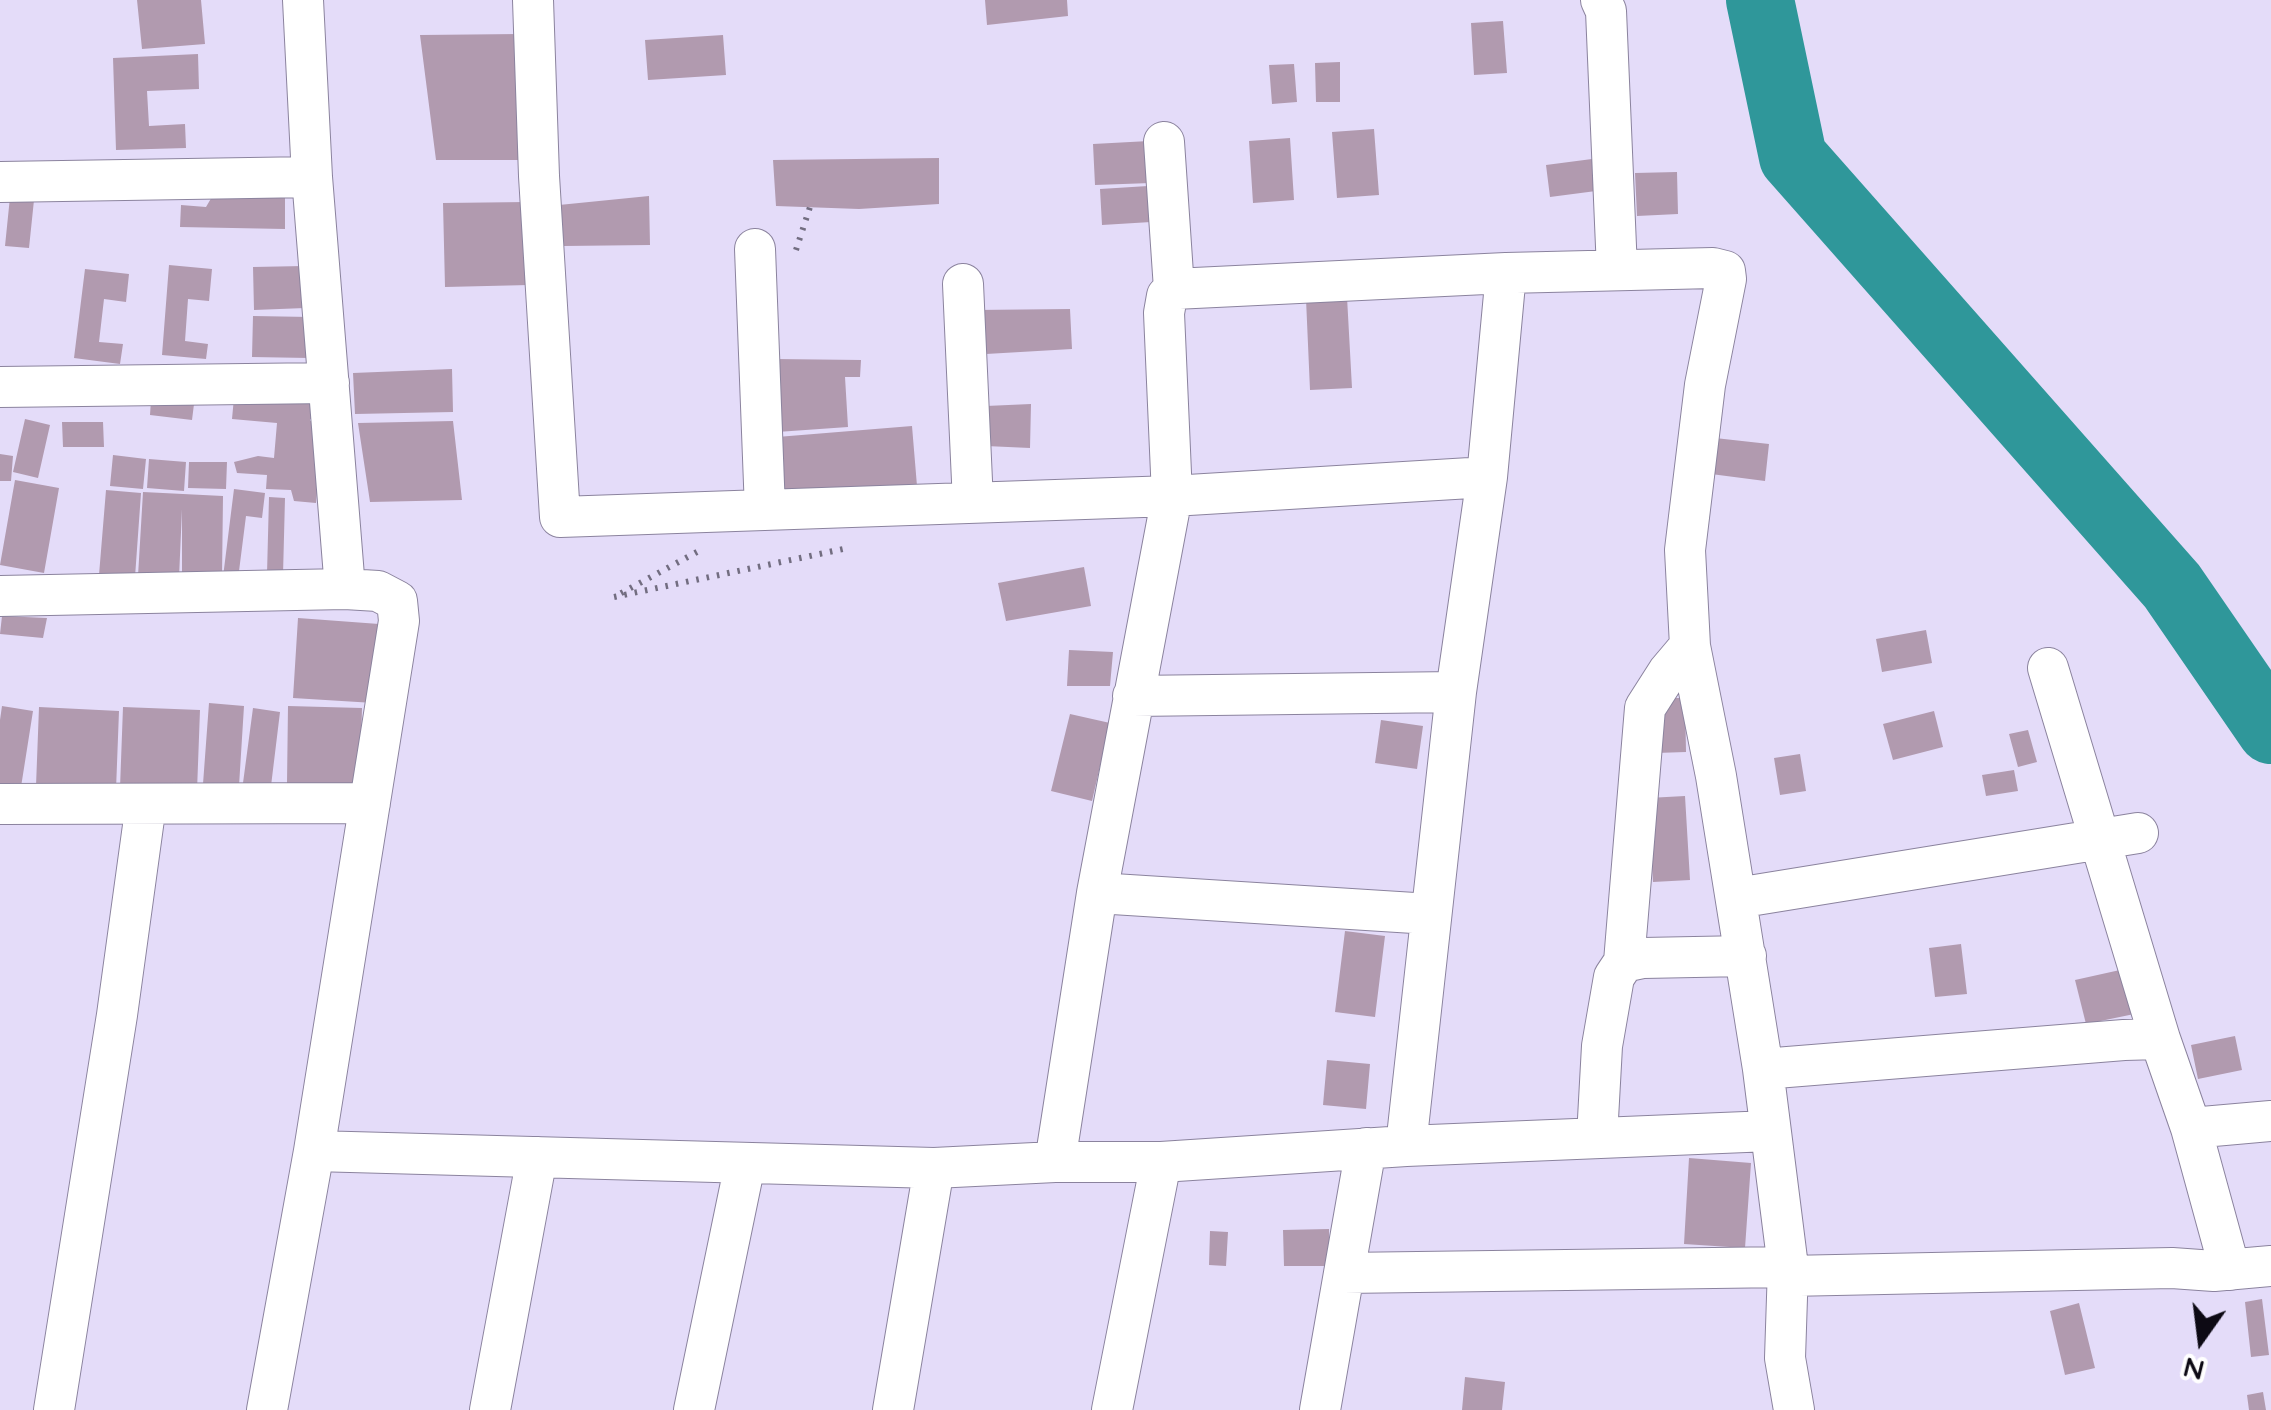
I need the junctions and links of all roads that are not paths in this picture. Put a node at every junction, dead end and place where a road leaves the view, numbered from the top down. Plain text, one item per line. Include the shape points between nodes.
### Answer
1 (303, 0) edge
2 (533, 0) edge
3 (1601, 0) edge
4 (1164, 142) dead end
5 (312, 177) junction
6 (0, 182) edge
7 (755, 248) dead end
8 (1617, 270) junction
9 (1506, 273) junction
10 (964, 284) dead end
11 (1174, 289) junction
12 (328, 383) junction
13 (0, 387) edge
14 (1487, 477) junction
15 (1172, 496) junction
16 (973, 503) junction
17 (765, 510) junction
18 (345, 589) junction
19 (0, 596) edge
20 (1690, 646) junction
21 (2048, 668) dead end
22 (1456, 692) junction
23 (1133, 696) junction
24 (370, 803) junction
25 (0, 804) edge
26 (146, 804) junction
27 (2119, 837) junction
28 (1096, 893) junction
29 (1737, 898) junction
30 (1430, 914) junction
31 (1746, 956) junction
32 (1624, 962) junction
33 (2160, 1039) junction
34 (1763, 1068) junction
35 (2271, 1121) edge
36 (2191, 1128) junction
37 (1770, 1130) junction
38 (1596, 1137) junction
39 (1406, 1146) junction
40 (1366, 1148) junction
41 (314, 1151) junction
42 (537, 1157) junction
43 (1055, 1162) junction
44 (1161, 1162) junction
45 (745, 1164) junction
46 (934, 1168) junction
47 (1788, 1272) junction
48 (2260, 1272) edge
49 (1344, 1273) junction
50 (54, 1410) edge
51 (267, 1410) edge
52 (490, 1410) edge
53 (694, 1410) edge
54 (894, 1410) edge
55 (1112, 1410) edge
56 (1320, 1410) edge
57 (1794, 1410) edge

1 - 5 street
2 - 17 street via 560,518
3 - 8 street
4 - 11 street
5 - 6 street
5 - 12 street
7 - 17 street
8 - 9 street
8 - 20 street via 1714,268 1726,279 1704,384 1685,550
9 - 11 street
9 - 14 street
10 - 16 street
11 - 15 street via 1164,313
12 - 13 street
12 - 18 street
14 - 15 street
14 - 22 street
15 - 16 street
15 - 23 street
16 - 17 street
18 - 19 street
18 - 24 street via 378,591 396,601
20 - 29 street
20 - 32 street via 1646,708
21 - 27 street
22 - 23 street
22 - 30 street
23 - 28 street
24 - 26 street
24 - 41 street
25 - 26 street
26 - 50 street
27 - 29 street
27 - 33 street
28 - 30 street
28 - 43 street
29 - 31 street
30 - 39 street
31 - 32 street
31 - 34 street
32 - 38 street via 1614,978 1602,1046
33 - 34 street
33 - 36 street
34 - 37 street
35 - 36 street
36 - 48 street
37 - 38 street
37 - 47 street
38 - 39 street
39 - 40 street
40 - 44 street
40 - 49 street
41 - 42 street
41 - 51 street
42 - 45 street
42 - 52 street
43 - 44 street
43 - 46 street
44 - 55 street
45 - 46 street
45 - 53 street
46 - 54 street
47 - 48 street
47 - 49 street
47 - 57 street via 1785,1358
49 - 56 street

